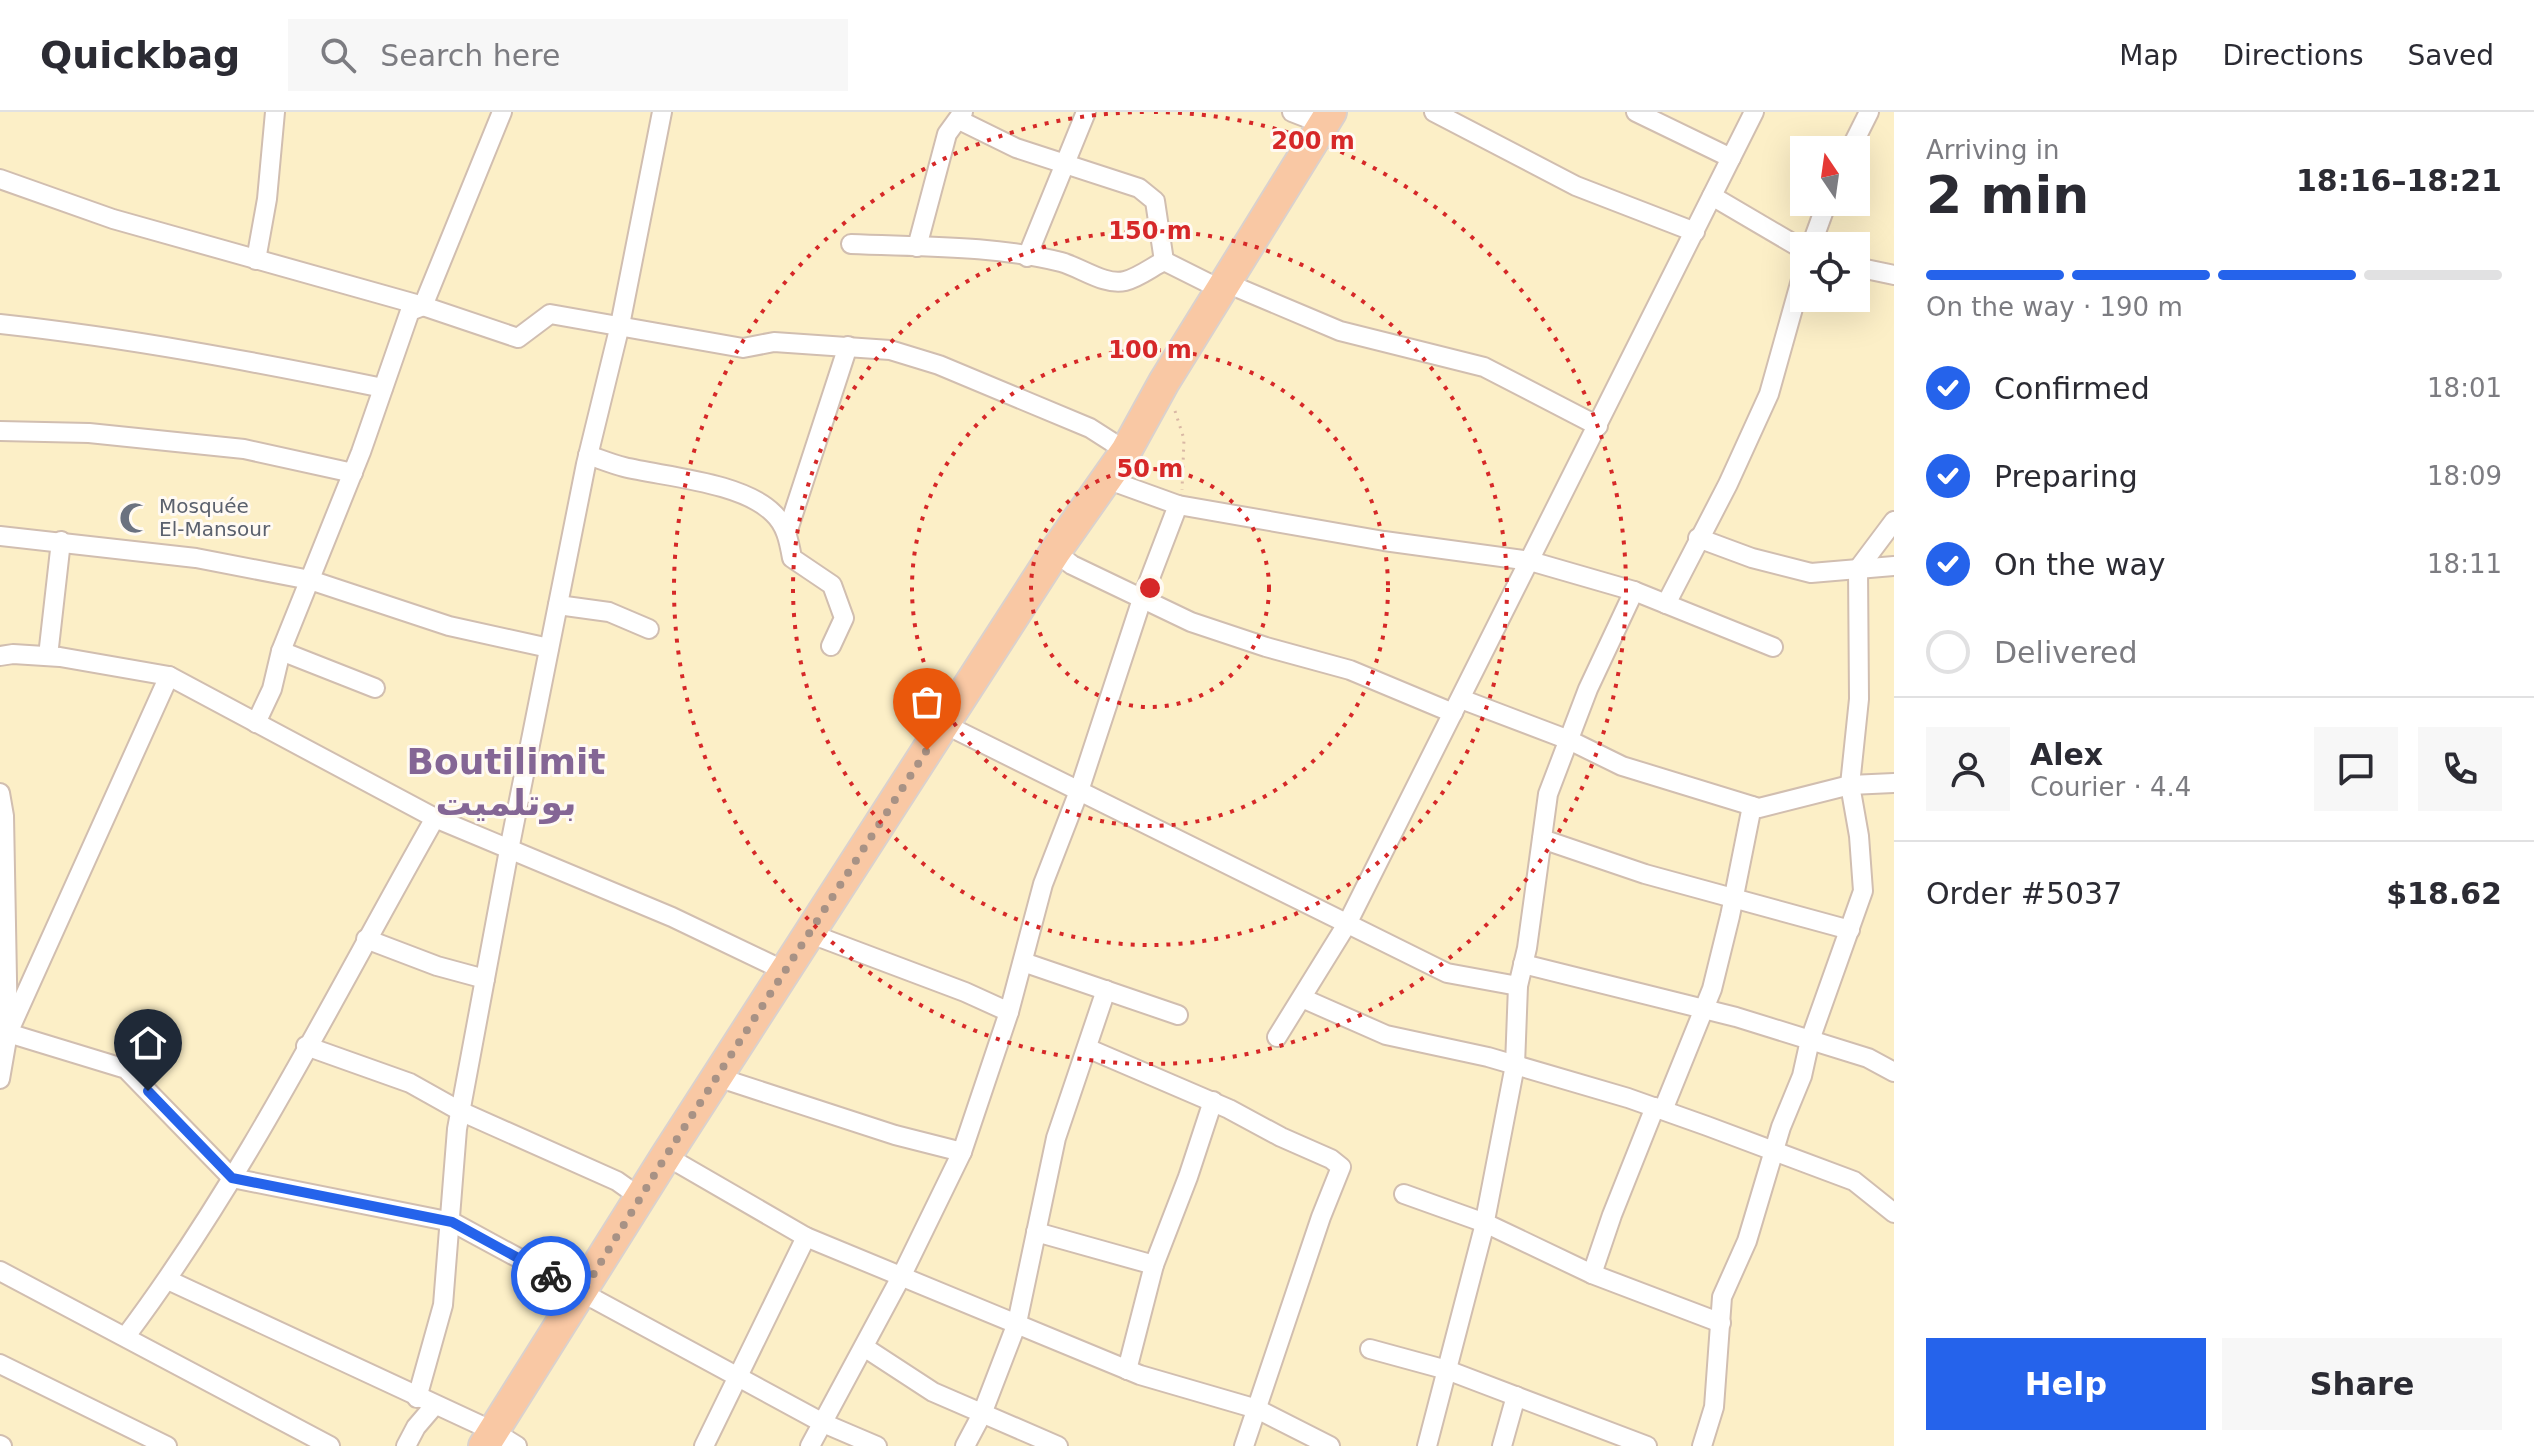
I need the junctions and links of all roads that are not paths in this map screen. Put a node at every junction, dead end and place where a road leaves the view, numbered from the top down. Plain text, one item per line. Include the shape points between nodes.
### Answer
1 (275, 112) edge
2 (662, 112) edge
3 (1086, 112) edge
4 (1292, 112) edge
5 (1434, 112) edge
6 (1636, 112) edge
7 (1754, 112) edge
8 (1869, 112) edge
9 (495, 115) edge
10 (961, 116) edge
11 (1327, 118) edge
12 (1857, 136) edge
13 (1731, 158) junction
14 (1065, 163) junction
15 (0, 179) edge
16 (1712, 196) junction
17 (1695, 232) junction
18 (1790, 242) edge
19 (851, 244) dead end
20 (917, 247) junction
21 (1027, 257) junction
22 (256, 260) junction
23 (1164, 261) junction
24 (1870, 270) edge
25 (1894, 275) edge
26 (1222, 285) junction
27 (423, 306) junction
28 (1792, 312) edge
29 (0, 324) edge
30 (620, 325) junction
31 (848, 346) junction
32 (383, 388) junction
33 (1598, 426) junction
34 (0, 431) edge
35 (1126, 451) junction
36 (588, 455) junction
37 (353, 473) junction
38 (1106, 479) junction
39 (1178, 505) junction
40 (1894, 521) edge
41 (787, 533) junction
42 (0, 536) edge
43 (1698, 538) junction
44 (61, 541) junction
45 (1055, 552) junction
46 (1530, 561) junction
47 (1894, 566) edge
48 (1858, 569) junction
49 (310, 580) junction
50 (1634, 591) junction
51 (1142, 599) junction
52 (1666, 604) junction
53 (558, 605) junction
54 (649, 629) dead end
55 (831, 646) dead end
56 (1773, 647) dead end
57 (549, 648) junction
58 (281, 651) junction
59 (0, 656) edge
60 (48, 656) junction
61 (169, 676) junction
62 (375, 688) dead end
63 (1457, 706) junction
64 (256, 723) junction
65 (944, 724) junction
66 (1569, 740) junction
67 (1894, 783) edge
68 (1850, 785) junction
69 (1079, 791) junction
70 (0, 793) edge
71 (1752, 806) junction
72 (435, 818) junction
73 (1542, 839) junction
74 (509, 850) junction
75 (1734, 898) junction
76 (1347, 924) junction
77 (1850, 930) junction
78 (811, 934) junction
79 (366, 939) junction
80 (1023, 962) junction
81 (1523, 964) junction
82 (785, 971) junction
83 (3, 978) edge
84 (485, 979) junction
85 (1518, 986) junction
86 (1106, 990) junction
87 (1302, 998) junction
88 (1704, 1008) junction
89 (1009, 1012) junction
90 (1178, 1015) dead end
91 (8, 1033) junction
92 (1277, 1037) dead end
93 (1810, 1040) junction
94 (306, 1046) junction
95 (1087, 1048) junction
96 (1515, 1065) junction
97 (1894, 1072) edge
98 (717, 1077) junction
99 (0, 1079) edge
100 (1213, 1101) junction
101 (1659, 1109) junction
102 (460, 1111) junction
103 (962, 1152) junction
104 (1773, 1152) junction
105 (666, 1156) junction
106 (232, 1178) junction
107 (1404, 1194) dead end
108 (641, 1198) junction
109 (1894, 1213) edge
110 (452, 1222) junction
111 (1485, 1223) junction
112 (1036, 1232) junction
113 (806, 1237) junction
114 (1154, 1265) junction
115 (0, 1271) edge
116 (1592, 1274) junction
117 (902, 1275) junction
118 (168, 1280) junction
119 (582, 1293) junction
120 (1017, 1323) junction
121 (1721, 1323) junction
122 (126, 1336) junction
123 (864, 1347) junction
124 (1370, 1349) dead end
125 (0, 1364) edge
126 (1127, 1370) junction
127 (1447, 1370) junction
128 (738, 1378) junction
129 (1516, 1396) junction
130 (426, 1402) junction
131 (1257, 1409) junction
132 (982, 1414) junction
133 (823, 1423) junction
134 (498, 1441) edge
135 (167, 1446) edge
136 (330, 1446) edge
137 (406, 1446) edge
138 (704, 1446) edge
139 (810, 1446) edge
140 (877, 1446) edge
141 (965, 1446) edge
142 (1058, 1446) edge
143 (1244, 1446) edge
144 (1330, 1446) edge
145 (1427, 1446) edge
146 (1502, 1446) edge
147 (1647, 1446) edge
148 (1702, 1446) edge

1 - 22 street
2 - 30 street
3 - 14 street
4 - 11 street
5 - 17 street via 1576,186
6 - 13 street
7 - 13 street
8 - 12 street
9 - 27 street
10 - 14 street via 1016,148
10 - 20 street via 947,134
11 - 26 highway
13 - 16 street
14 - 21 street
14 - 23 street via 1139,188 1155,201
15 - 22 street via 113,219
16 - 17 street
16 - 18 street
17 - 33 street
19 - 20 street
20 - 21 street
21 - 23 street via 1124,282
22 - 27 street
23 - 26 street
24 - 25 street
26 - 33 street via 1340,331 1484,367
26 - 35 highway
27 - 30 street via 518,338 550,314
27 - 32 street via 410,311
28 - 43 street via 1769,394
29 - 32 street via 193,350
30 - 31 street via 743,348 774,342
30 - 36 street
31 - 35 street via 890,350 939,365 1090,428
31 - 41 street
32 - 37 street
33 - 46 street
34 - 37 street via 89,433 244,449
35 - 38 highway
36 - 41 street via 745,496 773,512
36 - 53 street
37 - 49 street
38 - 39 street
38 - 45 highway
39 - 46 street
39 - 51 street
40 - 48 street
41 - 55 street via 792,558 832,585 844,618
42 - 44 street
43 - 48 street via 1811,573
43 - 52 street
44 - 49 street via 196,558
44 - 60 street
45 - 51 street
45 - 65 highway
46 - 50 street
46 - 63 street
47 - 48 street
48 - 68 street via 1859,699
49 - 57 street via 449,626
49 - 58 street
50 - 52 street
50 - 66 street
51 - 63 street via 1191,622
51 - 69 street
52 - 56 street
53 - 54 street via 609,612
53 - 57 street
57 - 74 street
58 - 62 street
58 - 64 street
59 - 60 street
60 - 61 street
61 - 64 street
61 - 91 street
63 - 66 street
63 - 76 street
64 - 72 street
65 - 69 street
65 - 78 highway
66 - 71 street via 1622,766
66 - 73 street via 1548,794
67 - 68 street
68 - 71 street
68 - 77 street via 1863,891
69 - 76 street
69 - 80 street via 1043,884
70 - 83 street
71 - 75 street
72 - 74 street
72 - 79 street
73 - 75 street
73 - 81 street
74 - 82 street via 672,917
74 - 84 street
75 - 77 street
75 - 88 street
76 - 85 street via 1447,973
76 - 87 street
77 - 93 street
78 - 82 highway
78 - 89 street
79 - 84 street
79 - 94 street
80 - 86 street
80 - 89 street
81 - 85 street
81 - 88 street
82 - 98 highway
83 - 91 street
84 - 102 street
85 - 96 street
86 - 90 street
86 - 95 street
87 - 92 street
87 - 96 street via 1386,1035
88 - 93 street
88 - 101 street
89 - 103 street
91 - 99 street
91 - 106 street via 126,1069
93 - 97 street
93 - 104 street
94 - 102 street via 410,1083
94 - 106 street
95 - 100 street
95 - 112 street via 1056,1138
96 - 101 street
96 - 111 street
98 - 103 street
98 - 105 highway
100 - 114 street
100 - 131 street via 1341,1167
101 - 104 street
101 - 116 street
102 - 108 street via 617,1181
102 - 110 street
103 - 117 street
104 - 109 street via 1854,1181
104 - 121 street via 1747,1241 1722,1297
105 - 108 highway
105 - 113 street
106 - 110 street
106 - 118 street
107 - 111 street
108 - 119 highway
110 - 119 street
110 - 130 street
111 - 116 street
111 - 127 street
112 - 114 street
112 - 120 street
113 - 117 street
113 - 128 street
114 - 126 street
115 - 122 street
116 - 121 street
117 - 120 street
117 - 123 street
118 - 122 street
118 - 130 street
119 - 128 street
119 - 134 highway
120 - 126 street
120 - 132 street
121 - 148 street via 1714,1407
122 - 136 street
123 - 132 street via 933,1392
123 - 133 street
124 - 127 street
125 - 135 street
126 - 131 street
127 - 129 street
127 - 145 street
128 - 133 street
128 - 138 street
129 - 146 street
129 - 147 street
130 - 134 street
130 - 137 street
131 - 143 street
131 - 144 street
132 - 141 street
132 - 142 street
133 - 139 street
133 - 140 street

